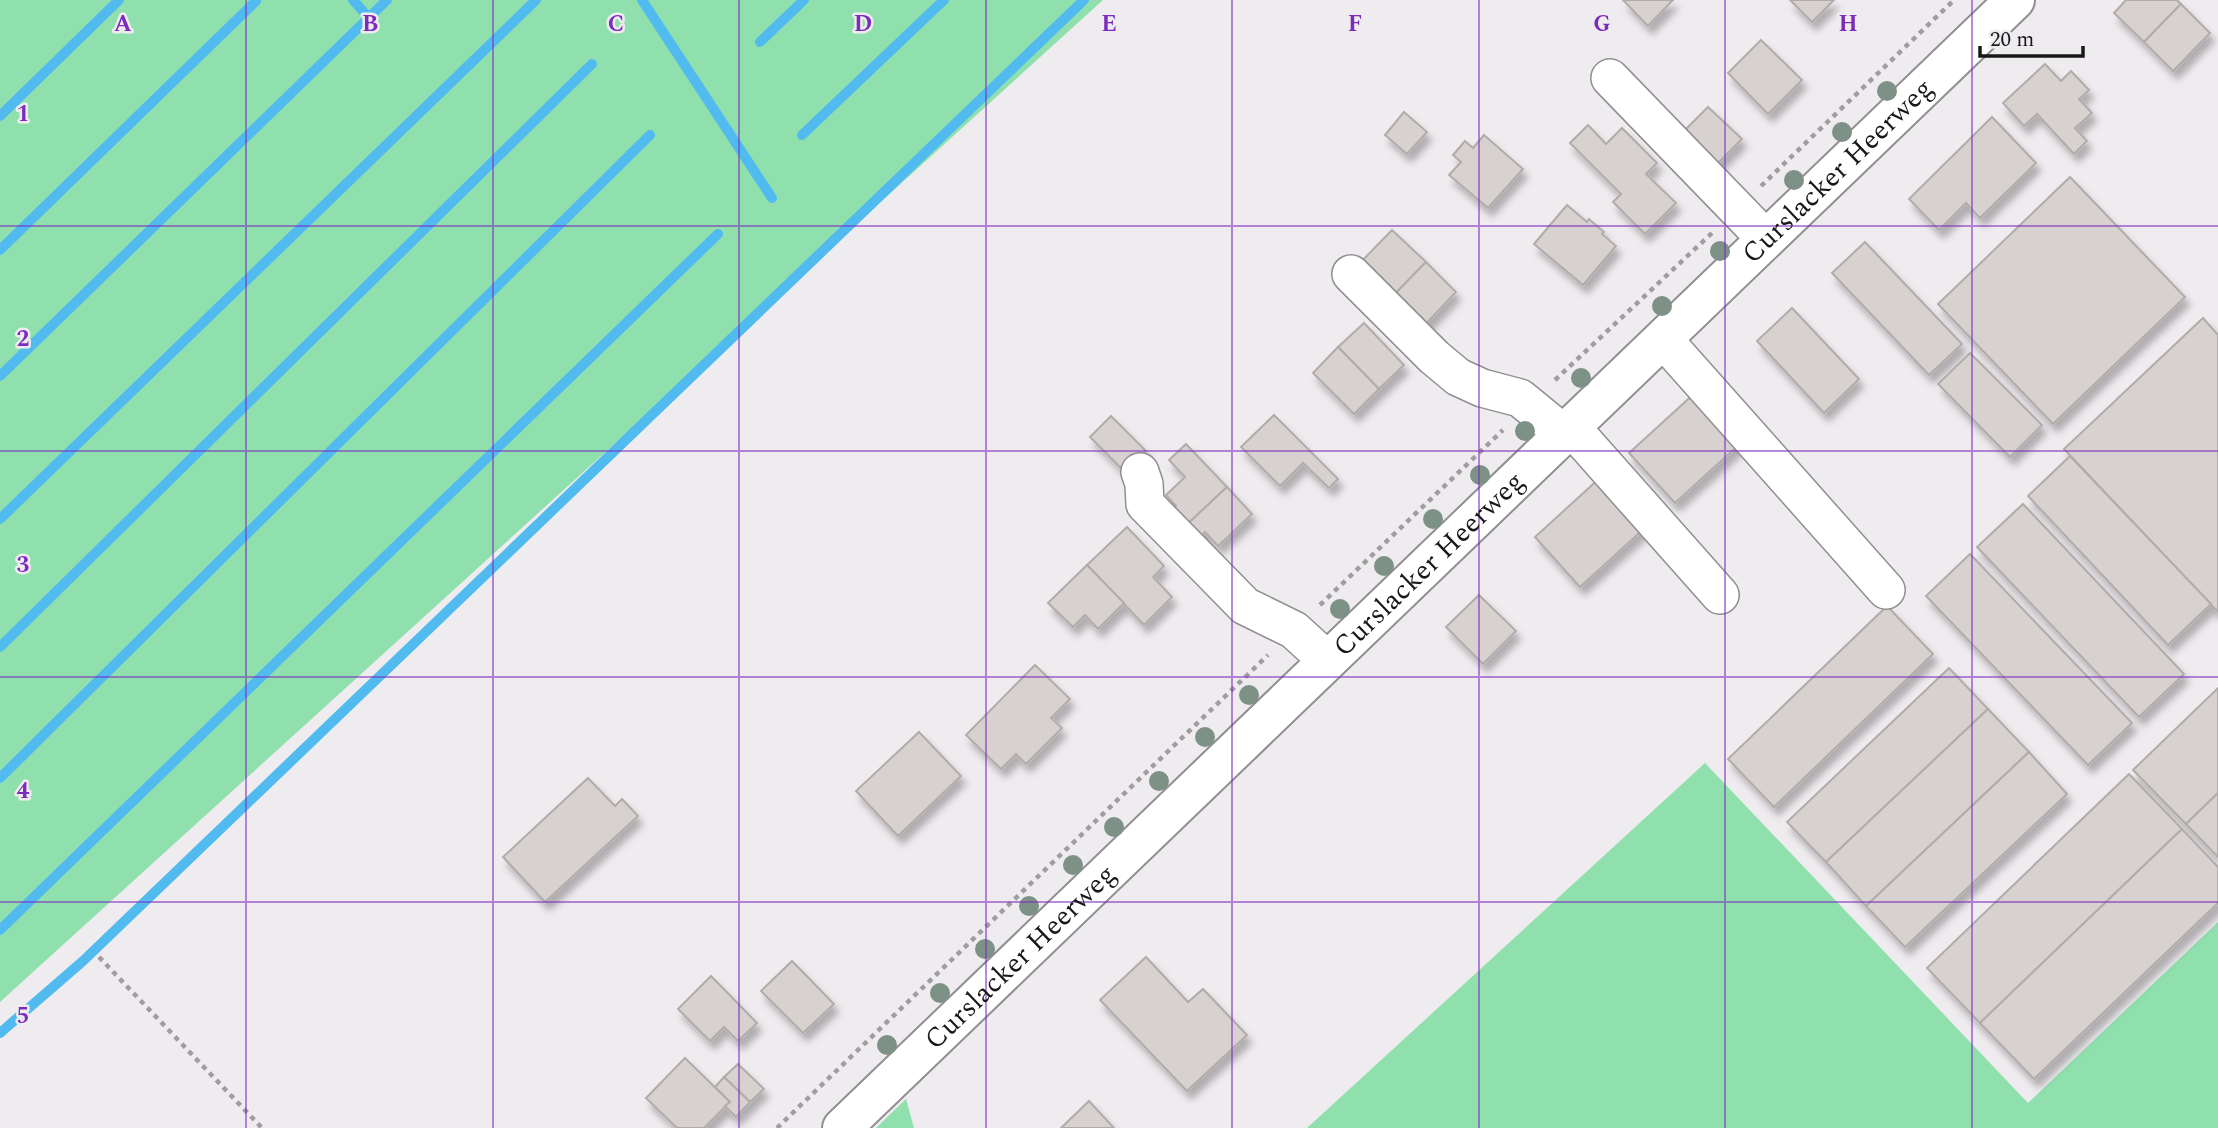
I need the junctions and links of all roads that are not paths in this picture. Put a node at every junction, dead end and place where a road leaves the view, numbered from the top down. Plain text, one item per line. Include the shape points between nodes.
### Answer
1 (2015, 0) edge
2 (1610, 78) dead end
3 (1766, 239) junction
4 (1351, 274) dead end
5 (1663, 339) junction
6 (1568, 430) junction
7 (1140, 472) dead end
8 (1886, 590) dead end
9 (1720, 595) dead end
10 (1328, 661) junction
11 (842, 1128) edge

1 - 3 main road, Curslacker Heerweg
2 - 3 lane
3 - 5 main road, Curslacker Heerweg
4 - 6 lane via 1458,377 1520,398
5 - 6 main road, Curslacker Heerweg
5 - 8 lane
6 - 9 lane
6 - 10 main road, Curslacker Heerweg
7 - 10 lane via 1145,504 1245,606 1294,631
10 - 11 main road, Curslacker Heerweg

